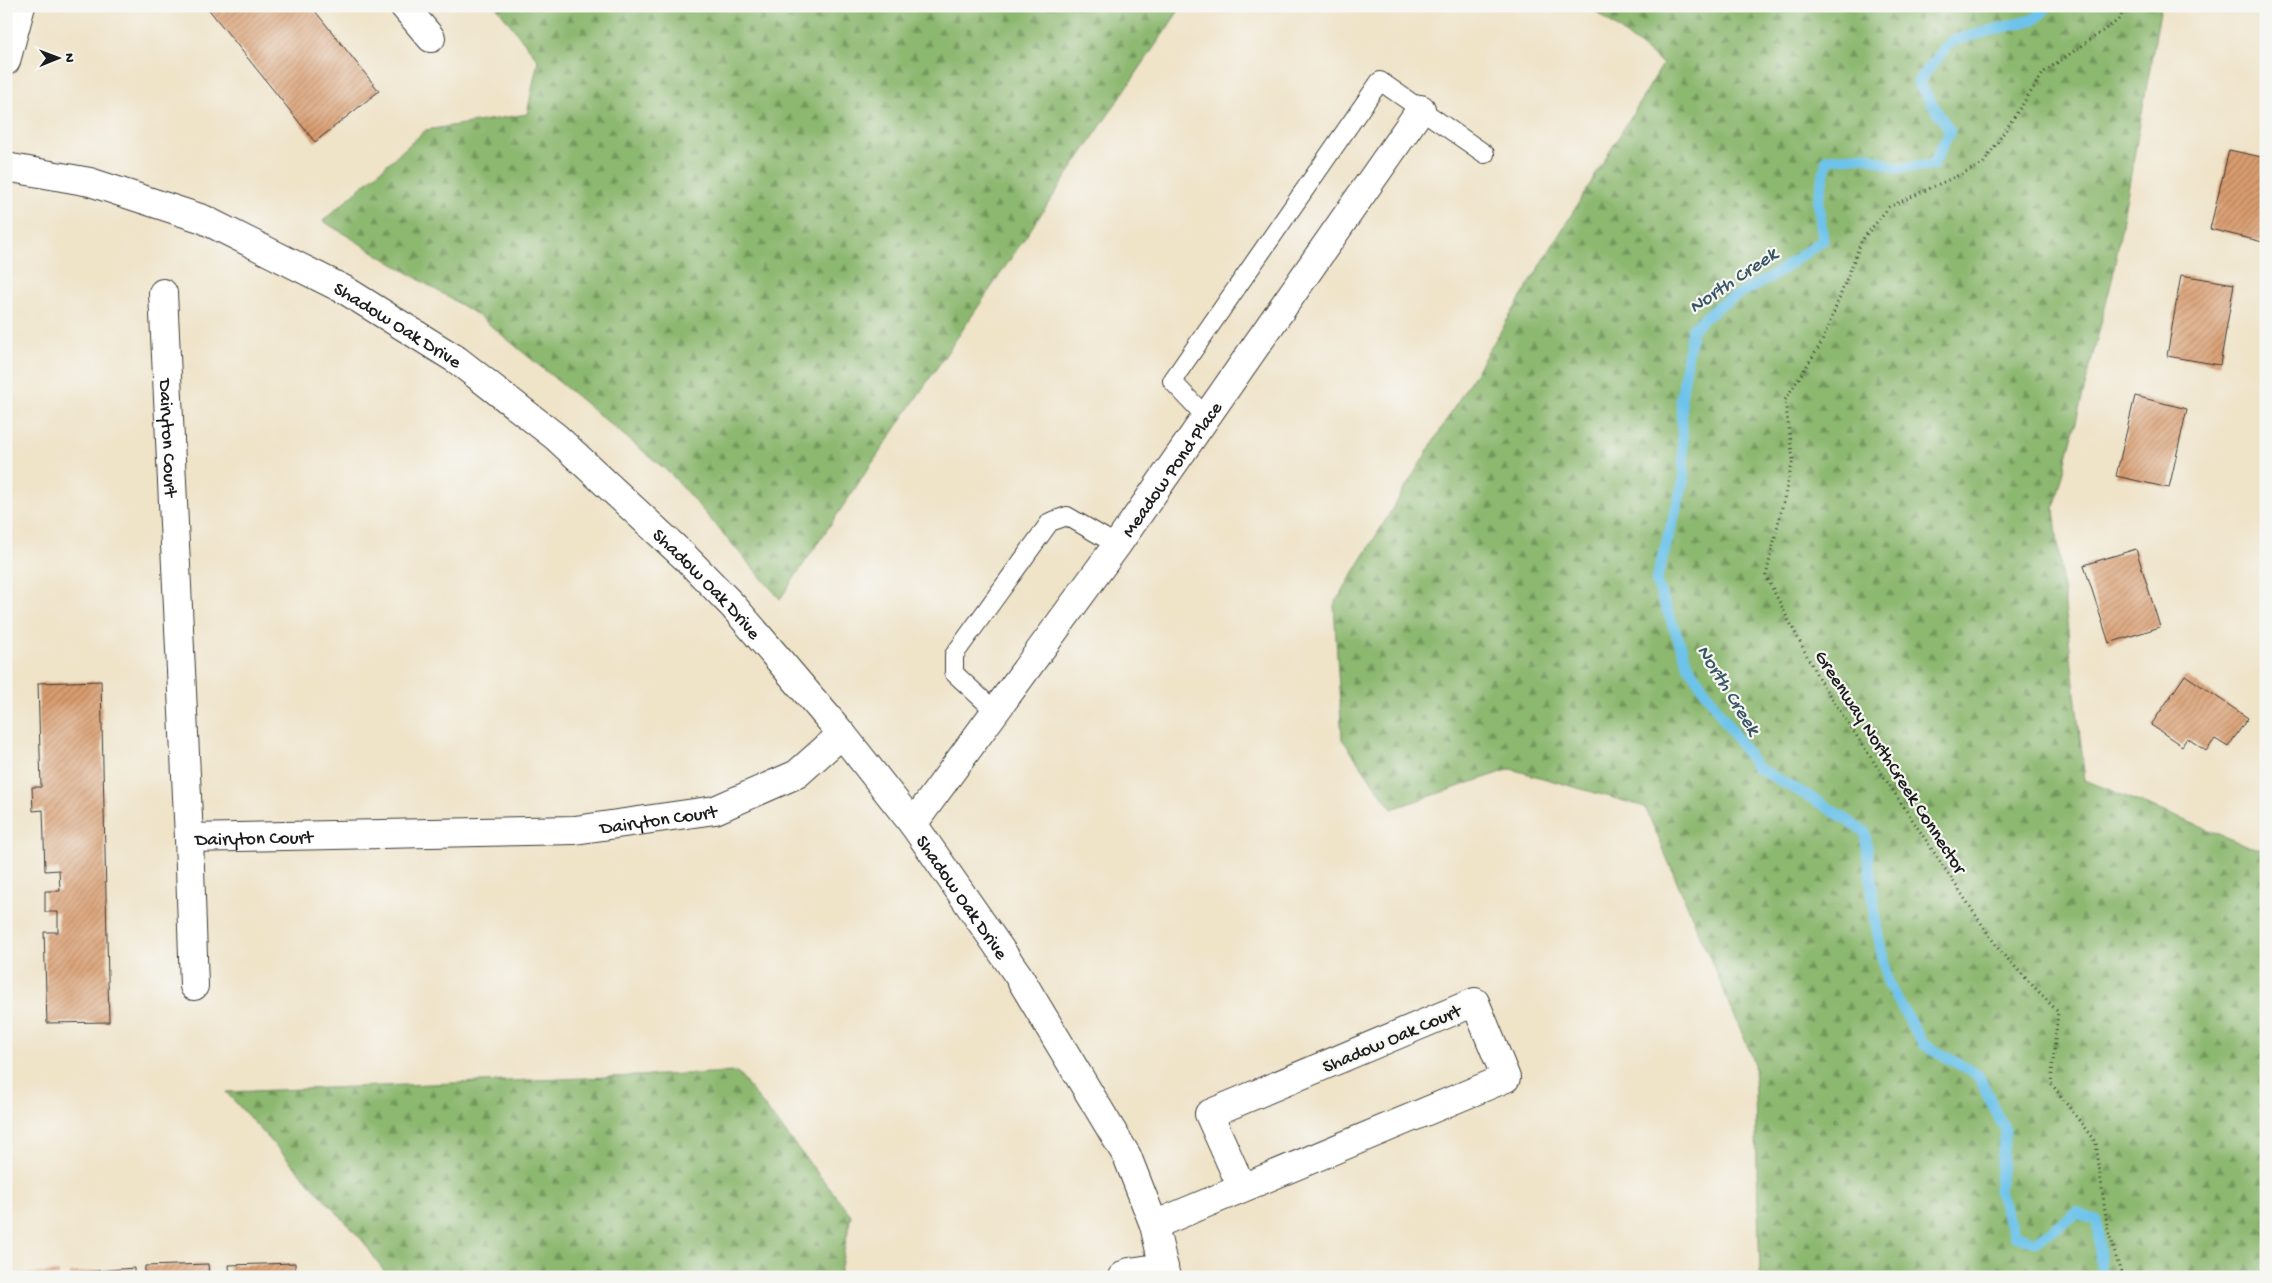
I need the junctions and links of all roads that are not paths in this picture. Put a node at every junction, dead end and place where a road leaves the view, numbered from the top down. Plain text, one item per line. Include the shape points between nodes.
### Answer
1 (21, 6) edge
2 (404, 6) edge
3 (432, 38) dead end
4 (6, 61) edge
5 (1421, 109) junction
6 (1485, 154) dead end
7 (6, 167) edge
8 (163, 292) dead end
9 (1206, 417) junction
10 (1117, 544) junction
11 (995, 711) junction
12 (842, 734) junction
13 (913, 824) junction
14 (189, 838) junction
15 (194, 986) dead end
16 (1242, 1188) junction
17 (1154, 1225) junction
18 (1165, 1272) edge
19 (1122, 1277) edge

1 - 4 street
2 - 3 street
5 - 6 lane
5 - 9 street, Meadow Pond Place
5 - 9 lane via 1380,81 1172,381
7 - 12 street, Shadow Oak Drive via 90,182 203,219 345,290 457,360 556,437 687,559 734,606
8 - 14 street, Dairyton Court
9 - 10 street, Meadow Pond Place
10 - 11 street, Meadow Pond Place
10 - 11 lane via 1067,516 1050,522 954,655 954,674
11 - 13 street, Meadow Pond Place
12 - 13 street, Shadow Oak Drive
12 - 14 street, Dairyton Court via 797,774 714,810 575,830
13 - 17 street, Shadow Oak Drive via 1018,975 1108,1123 1127,1156
14 - 15 street
16 - 16 street, Shadow Oak Court via 1506,1078 1475,1002 1209,1114
16 - 17 street, Shadow Oak Court
17 - 18 street, Shadow Oak Drive
18 - 19 street, Shadow Oak Drive via 1129,1272

